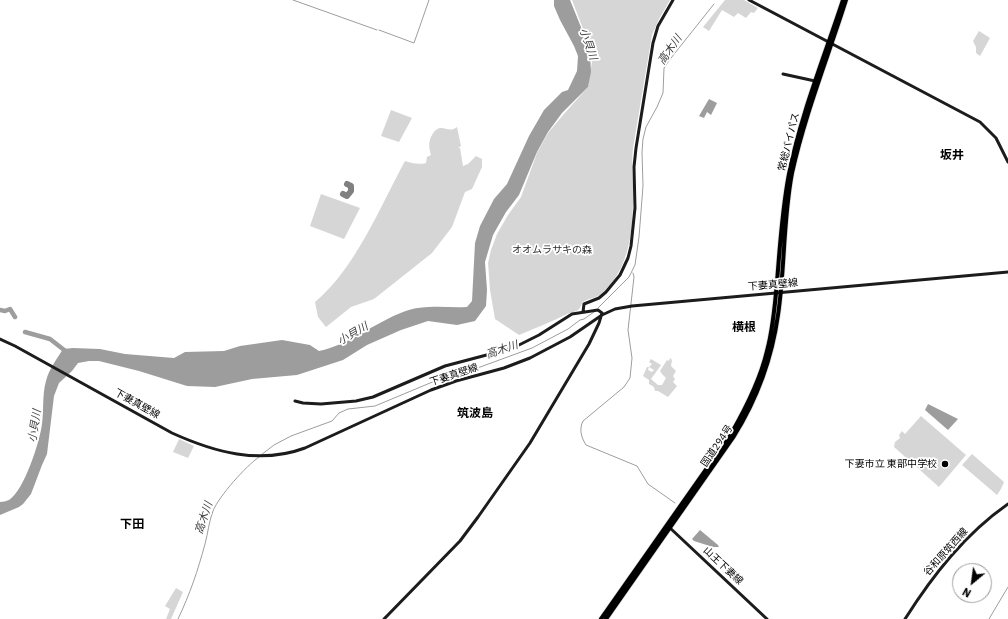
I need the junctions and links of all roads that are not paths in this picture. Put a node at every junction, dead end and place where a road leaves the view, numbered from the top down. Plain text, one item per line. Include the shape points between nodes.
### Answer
1 (674, 0) edge
2 (749, 0) edge
3 (843, 0) edge
4 (846, 0) edge
5 (830, 43) junction
6 (783, 74) dead end
7 (815, 81) junction
8 (1008, 162) edge
9 (782, 258) joint
10 (1008, 272) edge
11 (778, 293) junction
12 (583, 312) junction
13 (602, 314) junction
14 (2, 340) edge
15 (296, 400) dead end
16 (1008, 504) edge
17 (669, 526) junction
18 (384, 619) edge
19 (601, 619) edge
20 (606, 619) edge
21 (767, 619) edge
22 (905, 619) edge

1 - 12 street via 658,26 653,43 636,148 635,208 628,258 615,282 601,297 584,304
2 - 5 street
3 - 5 highway, 常総バイパス
4 - 5 highway, 常総バイパス
5 - 7 highway, 常総バイパス
5 - 8 street via 980,122 996,138
5 - 9 highway, 常総バイパス via 792,174
6 - 7 street
7 - 11 highway, 常総バイパス via 789,174 781,230
9 - 11 highway, 国道294号
10 - 11 street, 下妻真壁線
11 - 13 street, 下妻真壁線 via 631,307
11 - 17 highway, 国道294号 via 767,352 757,383 731,434
12 - 13 street via 597,310
12 - 15 street via 568,316 513,348 445,366 373,397 321,404
13 - 14 street, 下妻真壁線 via 570,337 530,358 431,390 305,448 267,456 227,453 172,433
13 - 18 street via 589,344 527,447 478,518 460,541
16 - 22 street, 谷和原筑西線 via 951,555 924,588
17 - 19 highway, 国道294号
17 - 20 highway, 国道294号
17 - 21 street, 山王下妻線

